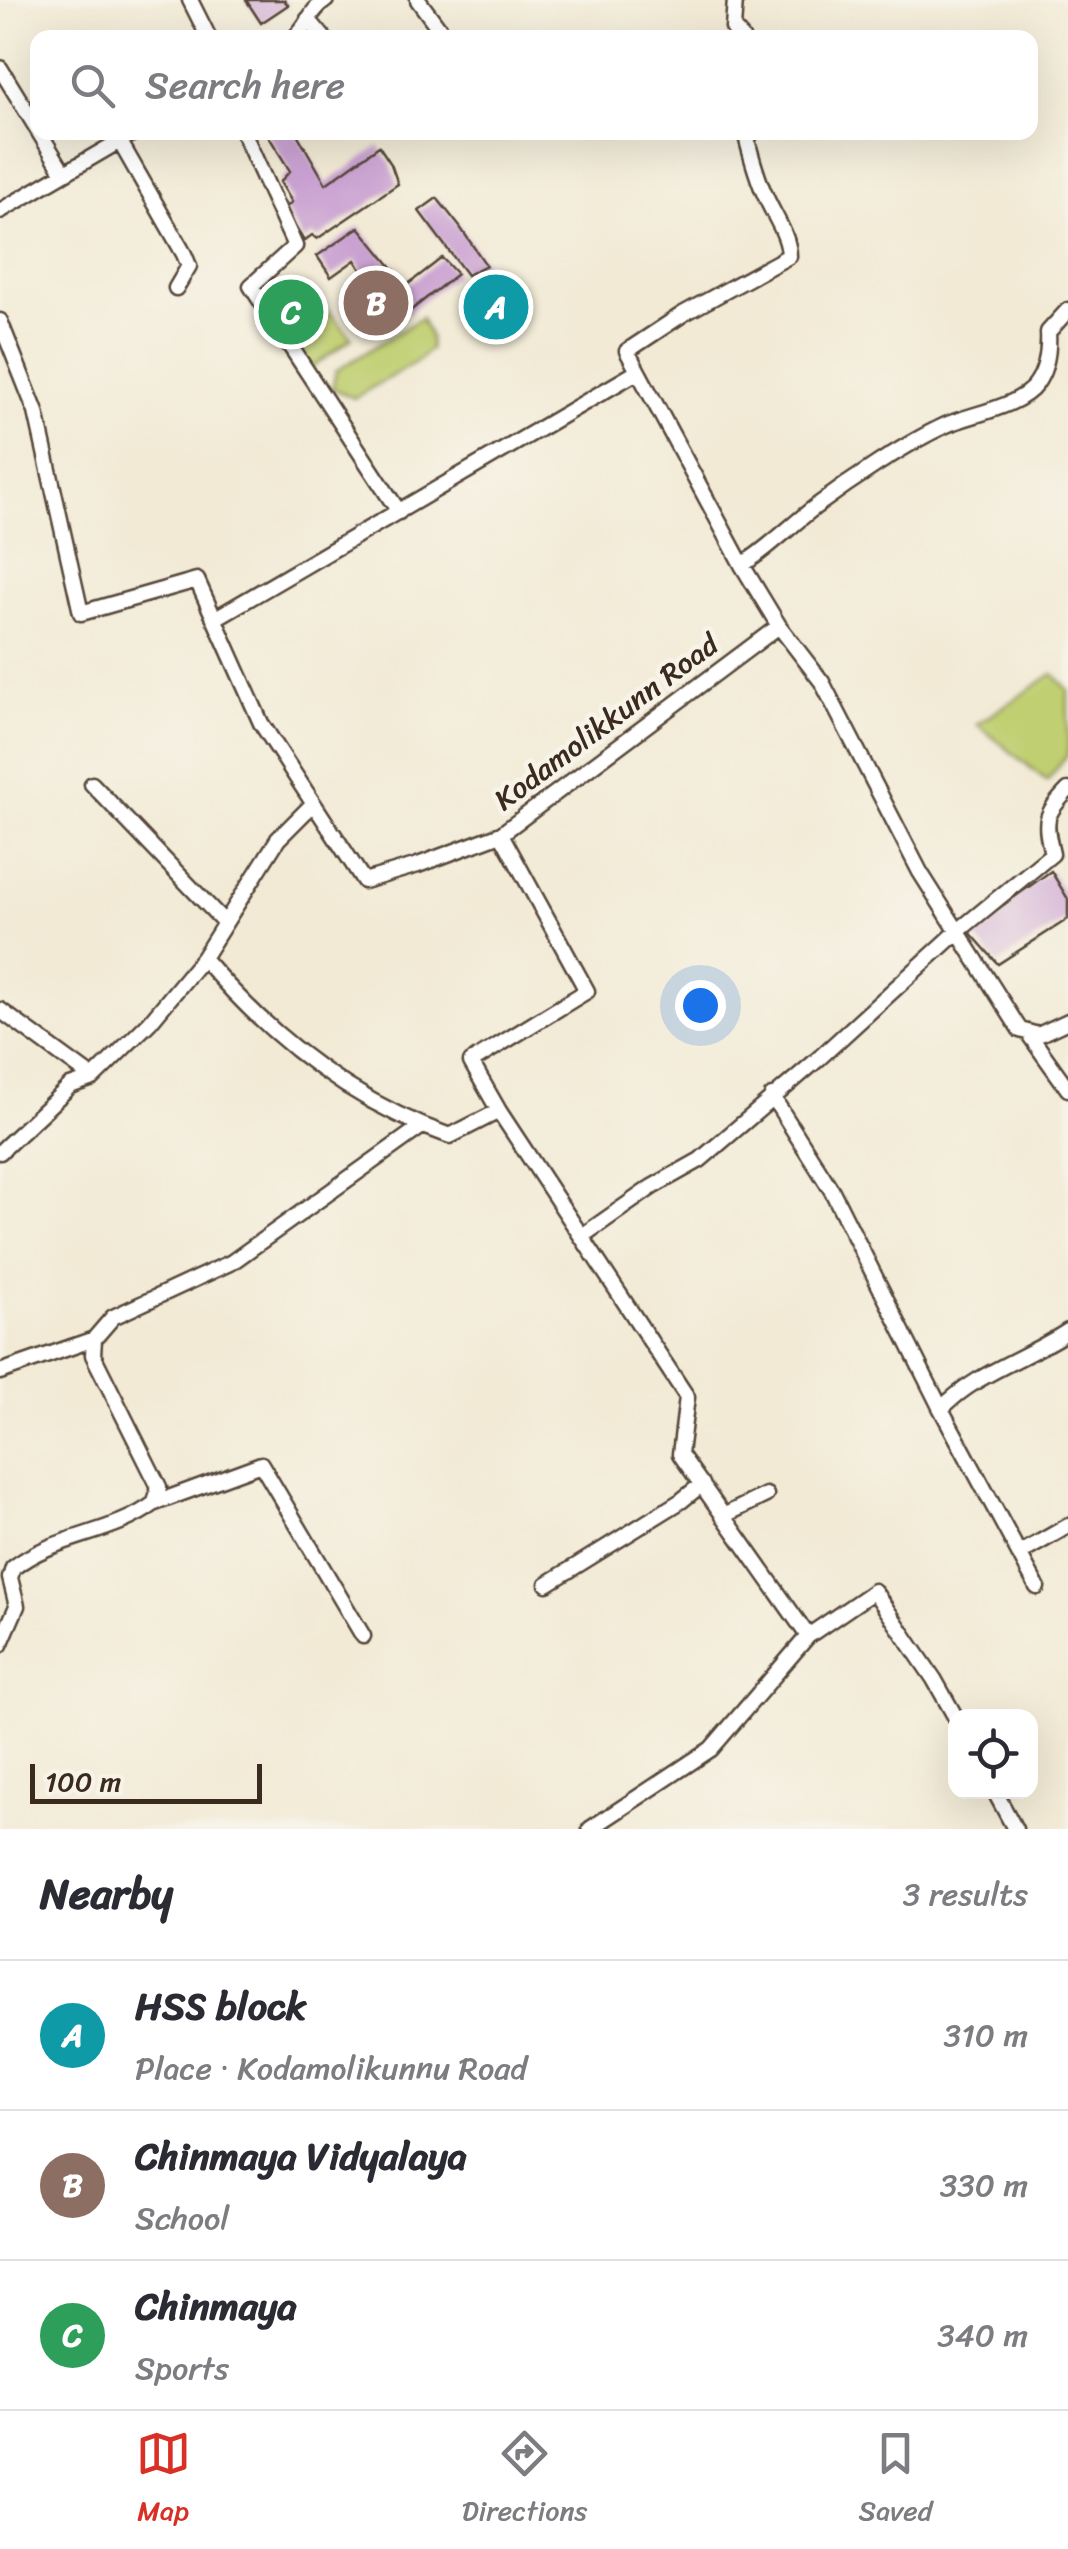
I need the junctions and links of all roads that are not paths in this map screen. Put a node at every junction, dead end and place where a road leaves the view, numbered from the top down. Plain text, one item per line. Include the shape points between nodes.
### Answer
1 (190, 0) edge
2 (326, 0) edge
3 (418, 0) edge
4 (735, 0) edge
5 (308, 18) junction
6 (205, 30) edge
7 (302, 30) edge
8 (318, 30) edge
9 (440, 30) edge
10 (736, 30) edge
11 (0, 68) edge
12 (30, 118) edge
13 (44, 140) edge
14 (118, 140) joint
15 (247, 140) edge
16 (747, 140) edge
17 (64, 173) junction
18 (0, 211) edge
19 (176, 288) dead end
20 (1068, 310) edge
21 (0, 321) edge
22 (636, 372) junction
23 (398, 512) junction
24 (742, 565) junction
25 (214, 619) junction
26 (779, 626) junction
27 (92, 784) dead end
28 (1068, 790) edge
29 (313, 804) junction
30 (502, 834) junction
31 (225, 923) junction
32 (957, 932) junction
33 (204, 958) junction
34 (0, 1010) edge
35 (1068, 1021) edge
36 (1028, 1032) junction
37 (93, 1078) junction
38 (1068, 1089) edge
39 (772, 1096) junction
40 (499, 1111) junction
41 (422, 1126) junction
42 (0, 1152) edge
43 (582, 1236) junction
44 (1068, 1331) edge
45 (94, 1339) junction
46 (0, 1372) edge
47 (941, 1409) junction
48 (702, 1484) junction
49 (766, 1496) dead end
50 (155, 1503) junction
51 (723, 1516) junction
52 (1068, 1526) edge
53 (1019, 1554) junction
54 (548, 1584) dead end
55 (1037, 1587) dead end
56 (363, 1636) dead end
57 (808, 1636) junction
58 (0, 1646) edge
59 (951, 1709) edge
60 (999, 1799) edge
61 (590, 1829) edge
62 (1015, 1829) edge

1 - 6 street
2 - 5 street
3 - 9 street
4 - 10 street
5 - 7 street
5 - 8 street
11 - 12 street
13 - 17 street
14 - 17 street
14 - 19 street via 189,266
15 - 23 street via 295,246 250,286
16 - 22 street via 790,256 627,352
17 - 18 street
20 - 24 street via 1048,332 1049,353 1036,386 944,426 883,462
21 - 25 street via 36,412 80,613 197,580
22 - 23 street
22 - 24 street
23 - 25 street
24 - 26 street
25 - 29 street via 260,723
26 - 30 street, Kodamolikkunn Road
26 - 32 street via 822,682
27 - 31 street
28 - 32 street via 1046,820 1052,854
29 - 30 street via 364,881
29 - 31 street via 278,840
30 - 40 street, Kodamolikkunn Road via 587,991 471,1062
31 - 33 street
32 - 36 street via 1020,1030
32 - 39 street
33 - 37 street
33 - 41 street via 310,1063
34 - 37 street
35 - 36 street via 1038,1035
36 - 38 street
37 - 42 street via 70,1086
39 - 43 street via 700,1160
39 - 47 street via 832,1192
40 - 41 street via 450,1136
40 - 43 street
41 - 45 street via 232,1262 113,1317
43 - 48 street via 687,1397 680,1454
44 - 47 street via 983,1376
45 - 46 street
45 - 50 street via 93,1355 159,1487
47 - 53 street
48 - 51 street
48 - 54 street
49 - 51 street
50 - 56 street via 262,1464
50 - 58 street via 12,1568 17,1606
51 - 57 street
52 - 53 street
53 - 55 street
57 - 59 street via 874,1591
57 - 61 street via 711,1749
60 - 62 street

